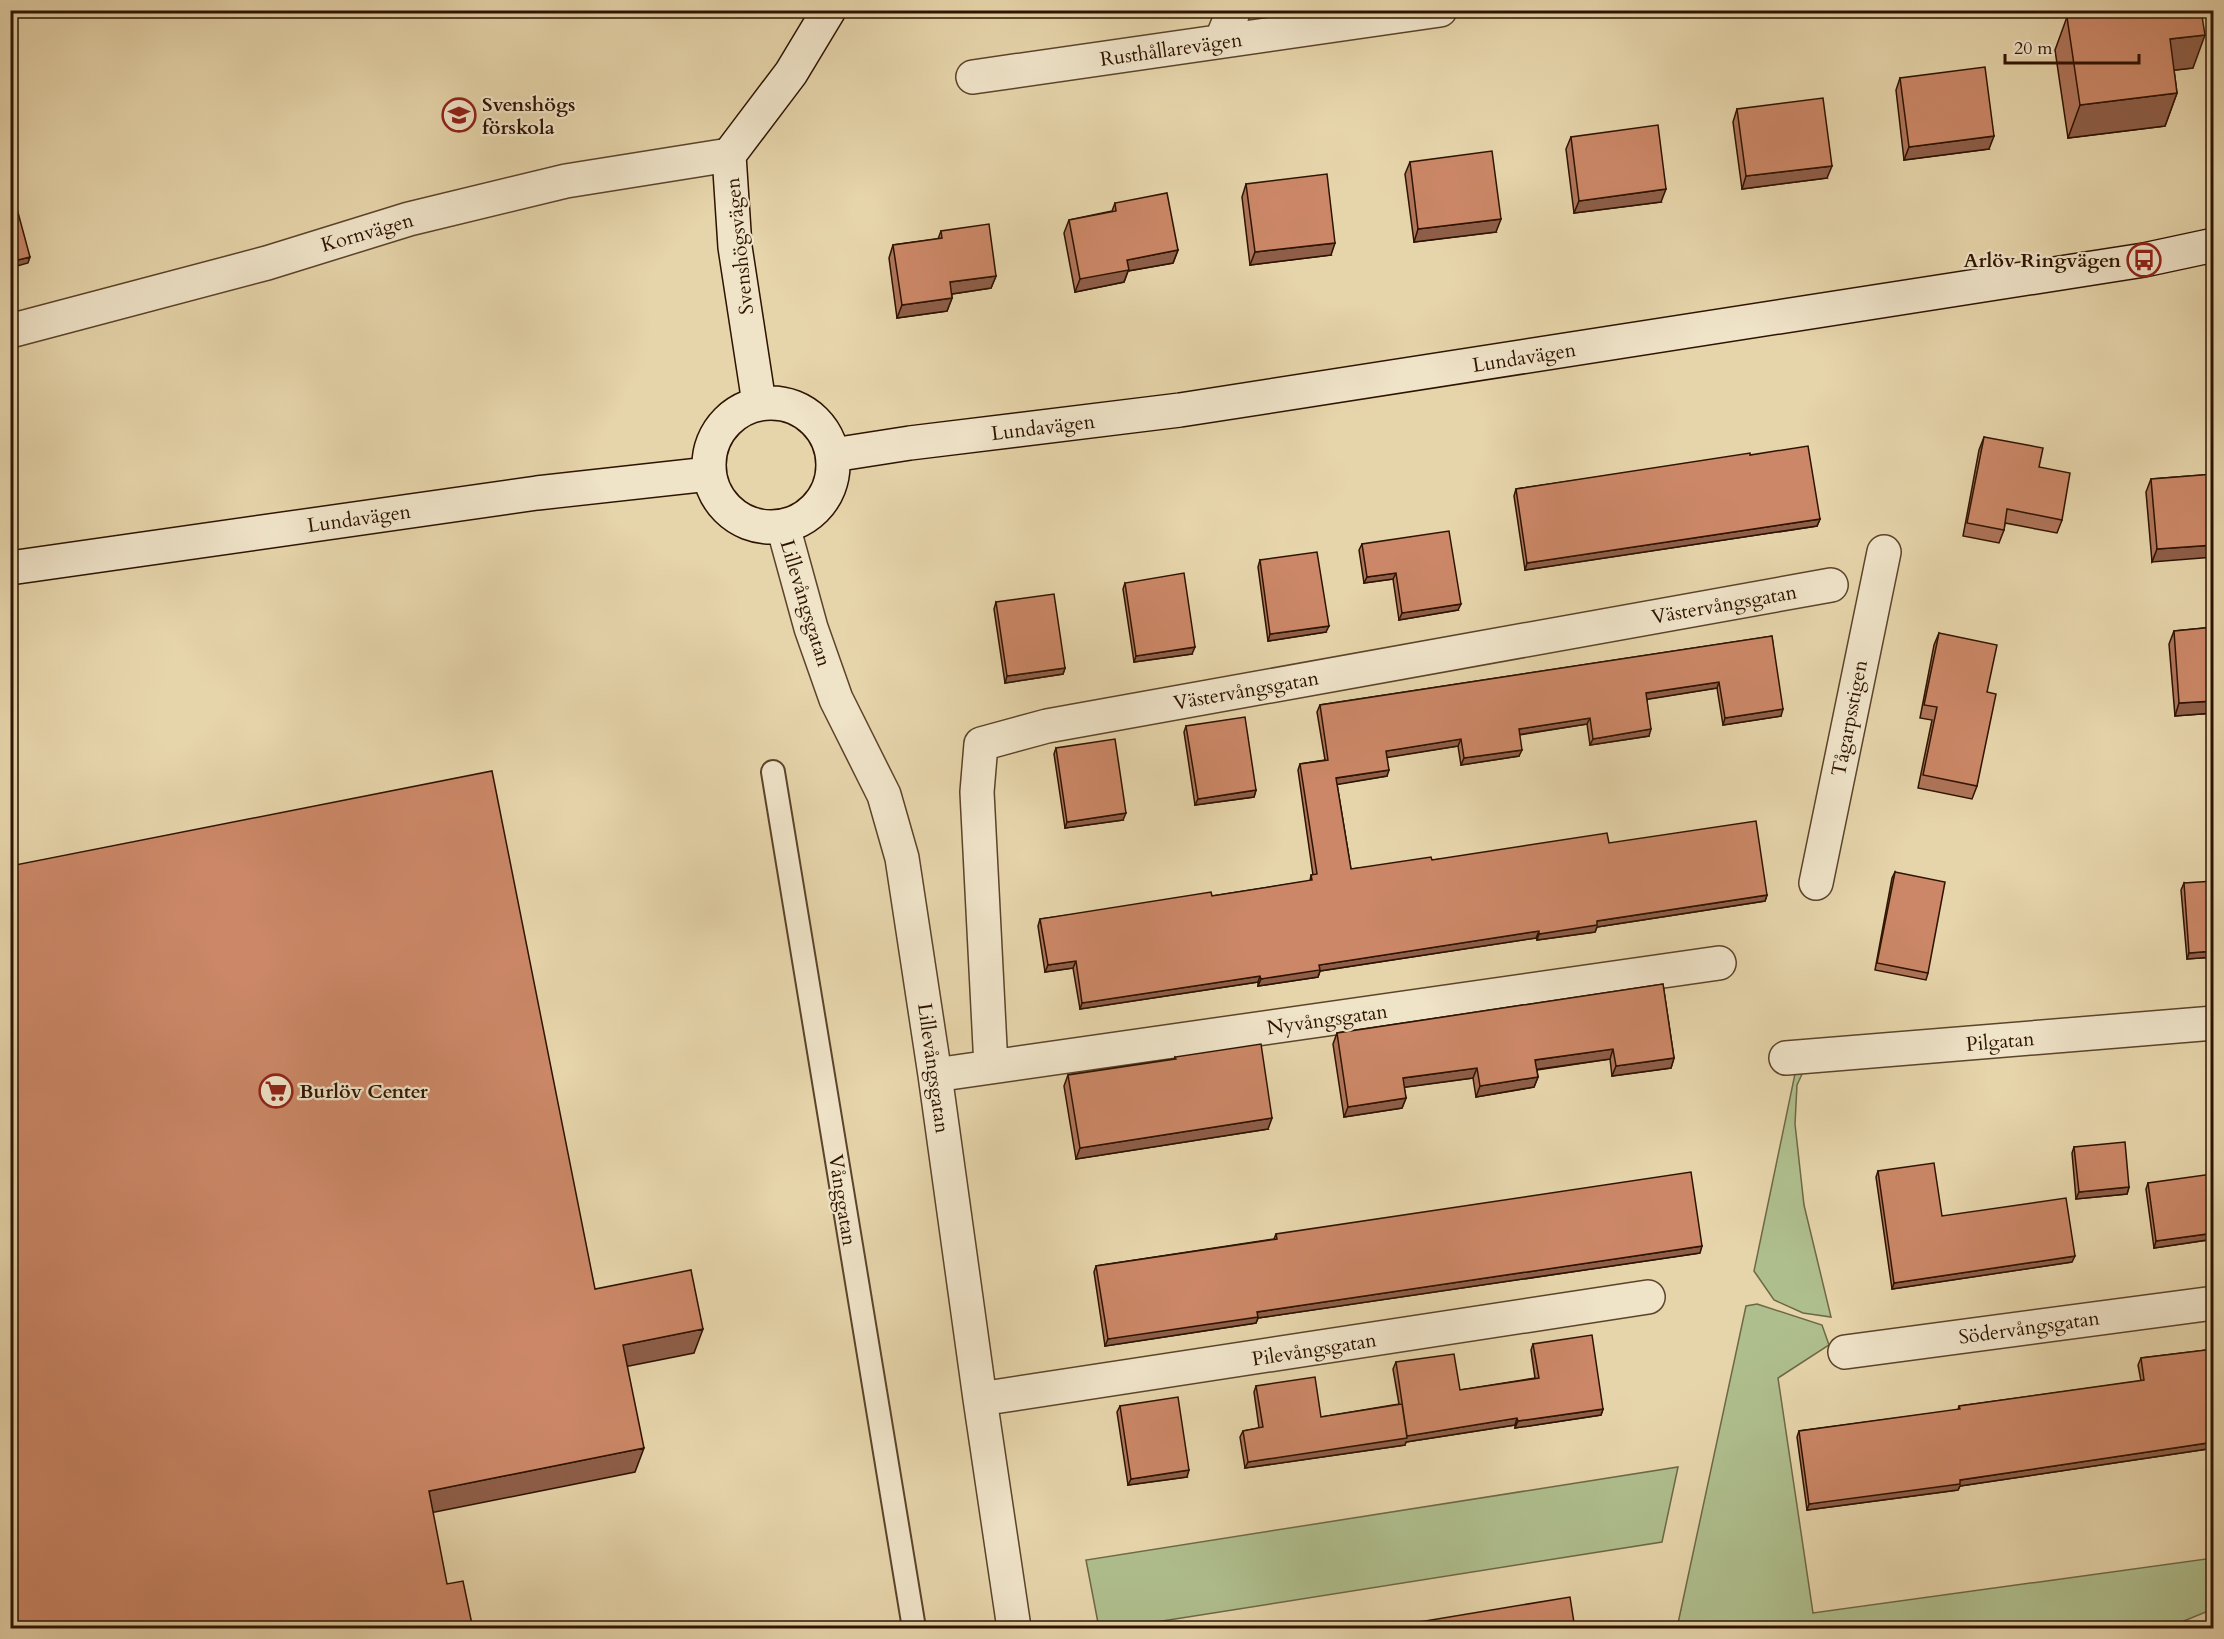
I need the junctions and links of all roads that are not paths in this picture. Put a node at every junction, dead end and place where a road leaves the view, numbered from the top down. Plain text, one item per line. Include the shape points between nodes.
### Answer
1 (829, 10) edge
2 (1234, 10) edge
3 (1440, 10) edge
4 (1221, 41) junction
5 (973, 77) dead end
6 (729, 155) junction
7 (2214, 245) edge
8 (10, 331) edge
9 (759, 403) junction
10 (833, 455) junction
11 (709, 474) junction
12 (783, 526) junction
13 (1884, 552) dead end
14 (10, 568) edge
15 (1831, 585) dead end
16 (773, 772) dead end
17 (1816, 883) dead end
18 (1719, 963) dead end
19 (2214, 1023) edge
20 (1786, 1058) dead end
21 (991, 1067) junction
22 (935, 1074) junction
23 (1648, 1297) dead end
24 (2214, 1303) edge
25 (1845, 1352) dead end
26 (980, 1400) junction
27 (914, 1629) edge
28 (1014, 1629) edge

1 - 6 street, Svenshögsvägen via 791,73
2 - 4 street
3 - 4 street, Rusthållarevägen
4 - 5 street, Rusthållarevägen
6 - 8 street, Kornvägen via 566,181 408,219 267,263
6 - 9 street, Svenshögsvägen via 735,247
7 - 10 street, Lundavägen via 2132,262 1192,409
9 - 10 street via 776,402 807,414 828,439
9 - 11 street via 730,417 720,429 708,458
10 - 12 street via 833,475 816,508 801,520
11 - 12 street via 715,493 743,521 763,527
11 - 14 street, Lundavägen via 537,493
12 - 22 street, Lillevångsgatan via 832,689 884,795 902,858
13 - 17 street, Tågarpsstigen
15 - 21 street, Västervångsgatan via 1047,726 981,744 977,792
16 - 27 lane, Vånggatan
18 - 21 street, Nyvångsgatan
19 - 20 street, Pilgatan
21 - 22 street, Nyvångsgatan
22 - 26 street, Lillevångsgatan
23 - 26 street, Pilevångsgatan
24 - 25 street, Södervångsgatan
26 - 28 street, Lillevångsgatan

